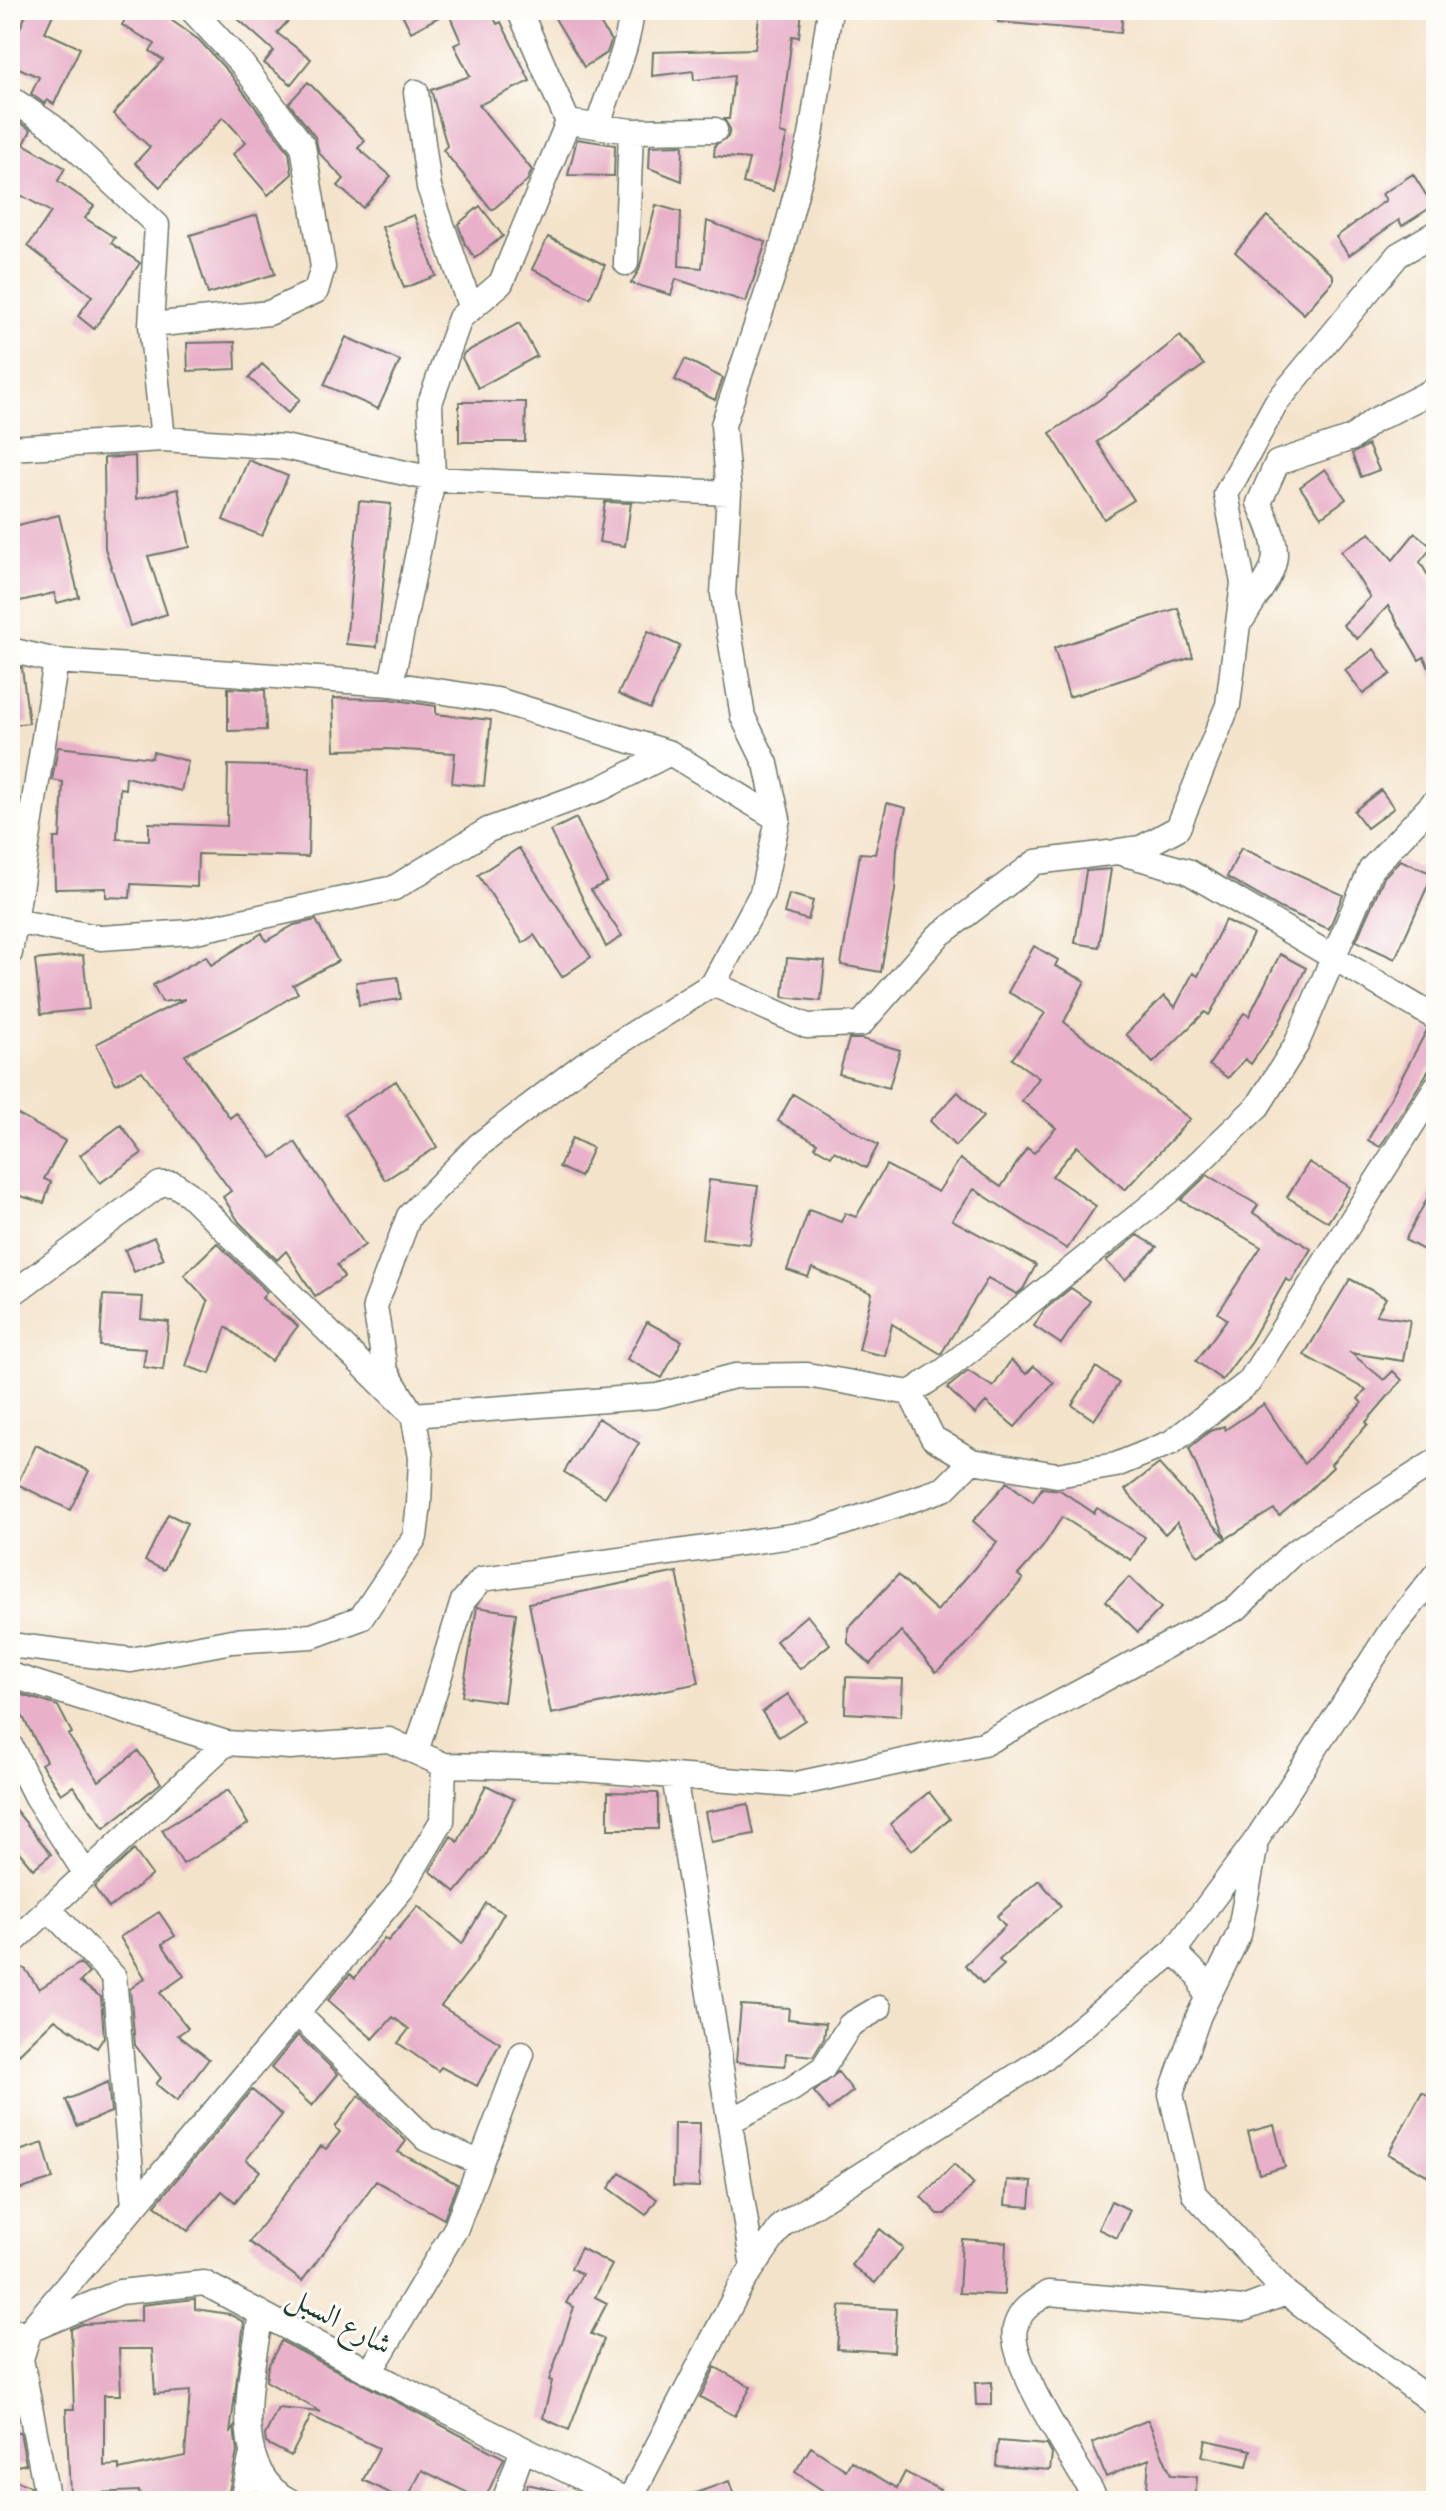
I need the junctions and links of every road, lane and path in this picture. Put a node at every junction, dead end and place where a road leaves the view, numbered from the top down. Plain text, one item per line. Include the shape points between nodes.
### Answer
1 (192, 10) edge
2 (519, 10) edge
3 (632, 10) edge
4 (830, 10) edge
5 (416, 92) dead end
6 (10, 98) edge
7 (568, 122) junction
8 (598, 126) junction
9 (715, 130) dead end
10 (631, 131) junction
11 (1436, 233) edge
12 (626, 263) dead end
13 (471, 309) junction
14 (151, 325) junction
15 (1436, 389) edge
16 (163, 439) junction
17 (10, 448) edge
18 (433, 479) junction
19 (729, 493) junction
20 (1237, 626) junction
21 (10, 650) edge
22 (56, 661) junction
23 (391, 684) junction
24 (670, 753) junction
25 (1436, 800) edge
26 (778, 819) junction
27 (1036, 862) junction
28 (15, 921) junction
29 (10, 953) edge
30 (1333, 957) junction
31 (713, 984) junction
32 (1436, 1018) edge
33 (1436, 1087) edge
34 (16, 1291) dead end
35 (910, 1393) junction
36 (413, 1415) junction
37 (972, 1461) junction
38 (1436, 1461) edge
39 (1436, 1574) edge
40 (10, 1645) edge
41 (10, 1675) edge
42 (226, 1743) junction
43 (10, 1745) edge
44 (416, 1752) junction
45 (444, 1765) junction
46 (674, 1776) junction
47 (1257, 1839) junction
48 (86, 1874) junction
49 (48, 1908) junction
50 (10, 1945) edge
51 (1174, 1951) junction
52 (1206, 1999) junction
53 (879, 2008) dead end
54 (297, 2013) junction
55 (522, 2054) dead end
56 (730, 2121) junction
57 (481, 2163) junction
58 (134, 2206) junction
59 (753, 2267) junction
60 (1286, 2293) junction
61 (261, 2313) junction
62 (20, 2332) edge
63 (370, 2372) junction
64 (1435, 2403) edge
65 (523, 2449) junction
66 (251, 2458) junction
67 (48, 2501) edge
68 (242, 2501) edge
69 (290, 2501) edge
70 (504, 2501) edge
71 (628, 2501) edge
72 (1097, 2501) edge

1 - 14 street via 242,64 303,146 323,267 316,291 269,313
2 - 7 street
3 - 8 street via 627,45
4 - 19 street via 811,136 781,251 723,425
5 - 13 street via 429,187
6 - 14 street via 53,127 157,225
7 - 8 street
7 - 13 street via 501,283
8 - 10 street
9 - 10 street
10 - 12 street
11 - 20 street via 1398,255 1276,403 1226,494 1243,583
13 - 18 street via 460,318 430,403
14 - 16 street
15 - 20 street via 1373,421 1352,438 1277,463 1259,503 1275,538 1275,565
16 - 17 street
16 - 18 street via 284,447
18 - 19 street
18 - 23 street
19 - 26 street via 723,594 743,717 766,764
20 - 27 street via 1228,705 1178,828 1141,848
21 - 22 street
22 - 23 street
22 - 28 street
23 - 24 street via 497,700
24 - 26 street
24 - 28 street via 602,788 488,830 394,888 191,932 101,938
25 - 30 street via 1371,869
26 - 31 street via 762,893
27 - 30 street via 1117,852 1187,871
27 - 31 street via 938,936 861,1024 807,1026
28 - 29 street
30 - 32 street
30 - 35 street via 1296,1045 1258,1106 1168,1192
31 - 36 street via 583,1065 479,1145 409,1216 375,1306 385,1370
33 - 37 street via 1249,1382 1172,1442 1116,1465 1057,1475
34 - 36 street via 160,1184 174,1184
35 - 36 street via 807,1375 735,1376 657,1396
35 - 37 street via 933,1438
36 - 40 street via 421,1457 415,1537 361,1618 312,1636 232,1641 131,1660
37 - 44 street via 944,1489 814,1533 482,1579 463,1601
38 - 46 street via 1293,1553 1237,1608 983,1744 792,1785
39 - 47 street via 1392,1629
41 - 42 street
42 - 44 street via 290,1747 389,1740
42 - 48 street
43 - 48 street
44 - 45 street
45 - 46 street
45 - 54 street via 442,1821 401,1890
46 - 56 street
47 - 51 street
47 - 52 street via 1239,1934
48 - 49 street
49 - 50 street
49 - 58 street via 114,1977
51 - 52 street via 1200,1977
51 - 59 street via 1040,2061 782,2225
52 - 60 street via 1171,2094 1194,2194
53 - 56 street via 850,2025 823,2068
54 - 57 street via 426,2139
54 - 58 street
55 - 57 street
56 - 59 street
57 - 63 street via 456,2228
58 - 62 street
59 - 71 street
60 - 64 street
60 - 72 street via 1243,2309 1048,2293 1024,2307 1014,2331 1021,2367
61 - 62 street, شارع السبل via 204,2283 120,2292
61 - 63 street, شارع السبل
61 - 66 street via 249,2397
62 - 67 street
63 - 65 street, شارع السبل
65 - 70 street
65 - 71 street, شارع السبل
66 - 68 street
66 - 69 street via 280,2496

